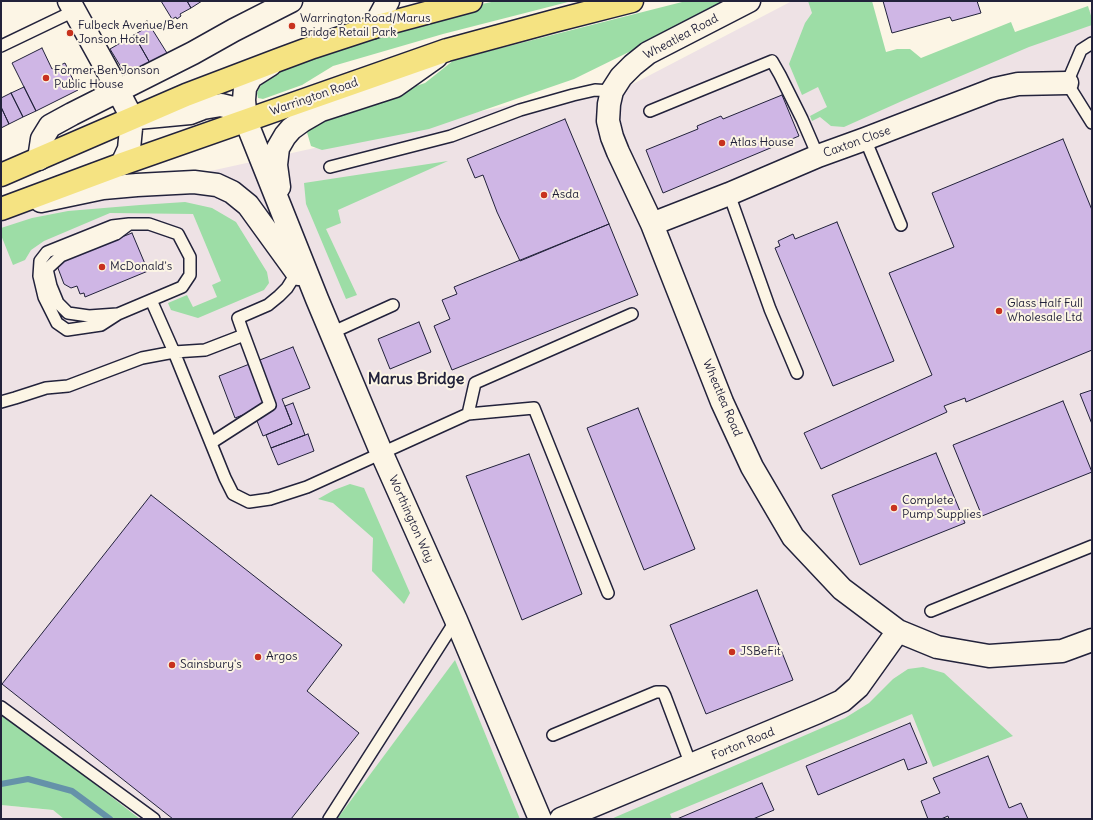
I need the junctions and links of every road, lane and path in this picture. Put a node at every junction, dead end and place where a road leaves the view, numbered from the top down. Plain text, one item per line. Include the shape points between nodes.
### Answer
1 (291, 1) edge
2 (388, 1) edge
3 (471, 1) edge
4 (632, 1) edge
5 (750, 1) edge
6 (71, 6) edge
7 (374, 28) junction
8 (1092, 43) edge
9 (1, 46) edge
10 (447, 50) junction
11 (278, 60) junction
12 (1067, 83) junction
13 (118, 90) junction
14 (612, 91) junction
15 (650, 111) dead end
16 (132, 118) junction
17 (246, 121) junction
18 (1092, 123) edge
19 (865, 139) junction
20 (818, 156) junction
21 (39, 159) junction
22 (122, 164) junction
23 (330, 167) dead end
24 (1, 176) edge
25 (729, 194) junction
26 (2, 209) edge
27 (285, 218) junction
28 (129, 224) junction
29 (652, 224) junction
30 (901, 225) dead end
31 (297, 272) junction
32 (317, 299) junction
33 (151, 300) junction
34 (393, 305) dead end
35 (118, 314) junction
36 (632, 314) dead end
37 (332, 333) junction
38 (244, 334) junction
39 (174, 352) junction
40 (797, 373) dead end
41 (1, 402) edge
42 (468, 414) junction
43 (211, 443) junction
44 (382, 454) junction
45 (1092, 546) edge
46 (608, 593) dead end
47 (931, 611) dead end
48 (456, 620) junction
49 (898, 631) junction
50 (1092, 640) edge
51 (1, 707) edge
52 (553, 735) dead end
53 (691, 765) junction
54 (154, 819) edge
55 (329, 819) edge
56 (540, 819) edge
57 (561, 819) edge

1 - 13 street
2 - 7 street
3 - 7 highway
4 - 10 highway, Warrington Road
5 - 14 street, Wheatlea Road via 648,53 621,77
6 - 9 lane
6 - 13 street
7 - 11 highway
8 - 12 lane via 1081,50
10 - 17 highway, Warrington Road
10 - 27 street, Worthington Way via 395,86 321,110 291,129 278,148 276,165
11 - 16 highway
11 - 17 street, Worthington Way via 251,77 245,88
12 - 18 lane
12 - 19 street, Caxton Close via 1018,84 995,89
13 - 16 street
13 - 21 street via 50,126 42,139
14 - 23 lane via 595,90 573,94 520,110 451,136
14 - 29 street, Wheatlea Road via 608,120 612,137
15 - 20 lane via 772,61
16 - 17 street, Worthington Way via 190,113 221,105 237,109
16 - 21 highway
16 - 22 street via 129,149
17 - 22 highway, Warrington Road
17 - 27 street, Worthington Way
19 - 20 street, Caxton Close
19 - 30 lane
20 - 25 street, Caxton Close
21 - 24 highway
22 - 26 highway, Warrington Road
25 - 29 street, Caxton Close
25 - 40 lane via 770,309
26 - 31 street via 103,188 194,182 217,185 232,192 248,205
27 - 32 street, Worthington Way
28 - 33 lane via 149,224 178,234 190,257 190,275 182,287
28 - 35 lane via 116,234 60,256 47,269 50,286 58,303 68,313 89,316
28 - 35 lane via 112,226 47,252 40,261 39,276 44,297 56,323 67,330 101,325
29 - 49 street, Wheatlea Road via 722,402 752,467 793,537 842,589
31 - 32 street
31 - 38 lane via 287,288 268,305 238,318
32 - 37 street, Worthington Way
33 - 35 lane
33 - 39 lane
34 - 37 lane
36 - 42 lane via 475,383
37 - 44 street, Worthington Way
38 - 39 lane via 205,350
38 - 43 lane via 270,405
39 - 41 lane via 142,358 68,386 46,388
39 - 43 lane
42 - 44 lane
42 - 46 lane via 534,408
43 - 44 lane via 233,494 249,502 270,499 307,487
44 - 48 street, Worthington Way
45 - 47 lane
48 - 55 lane
48 - 56 street, Worthington Way
49 - 50 street, Wheatlea Road via 937,647 989,656 1062,651
49 - 53 street, Forton Road via 858,687 842,700
51 - 54 lane
52 - 53 lane via 656,692 662,692
53 - 57 street, Forton Road

